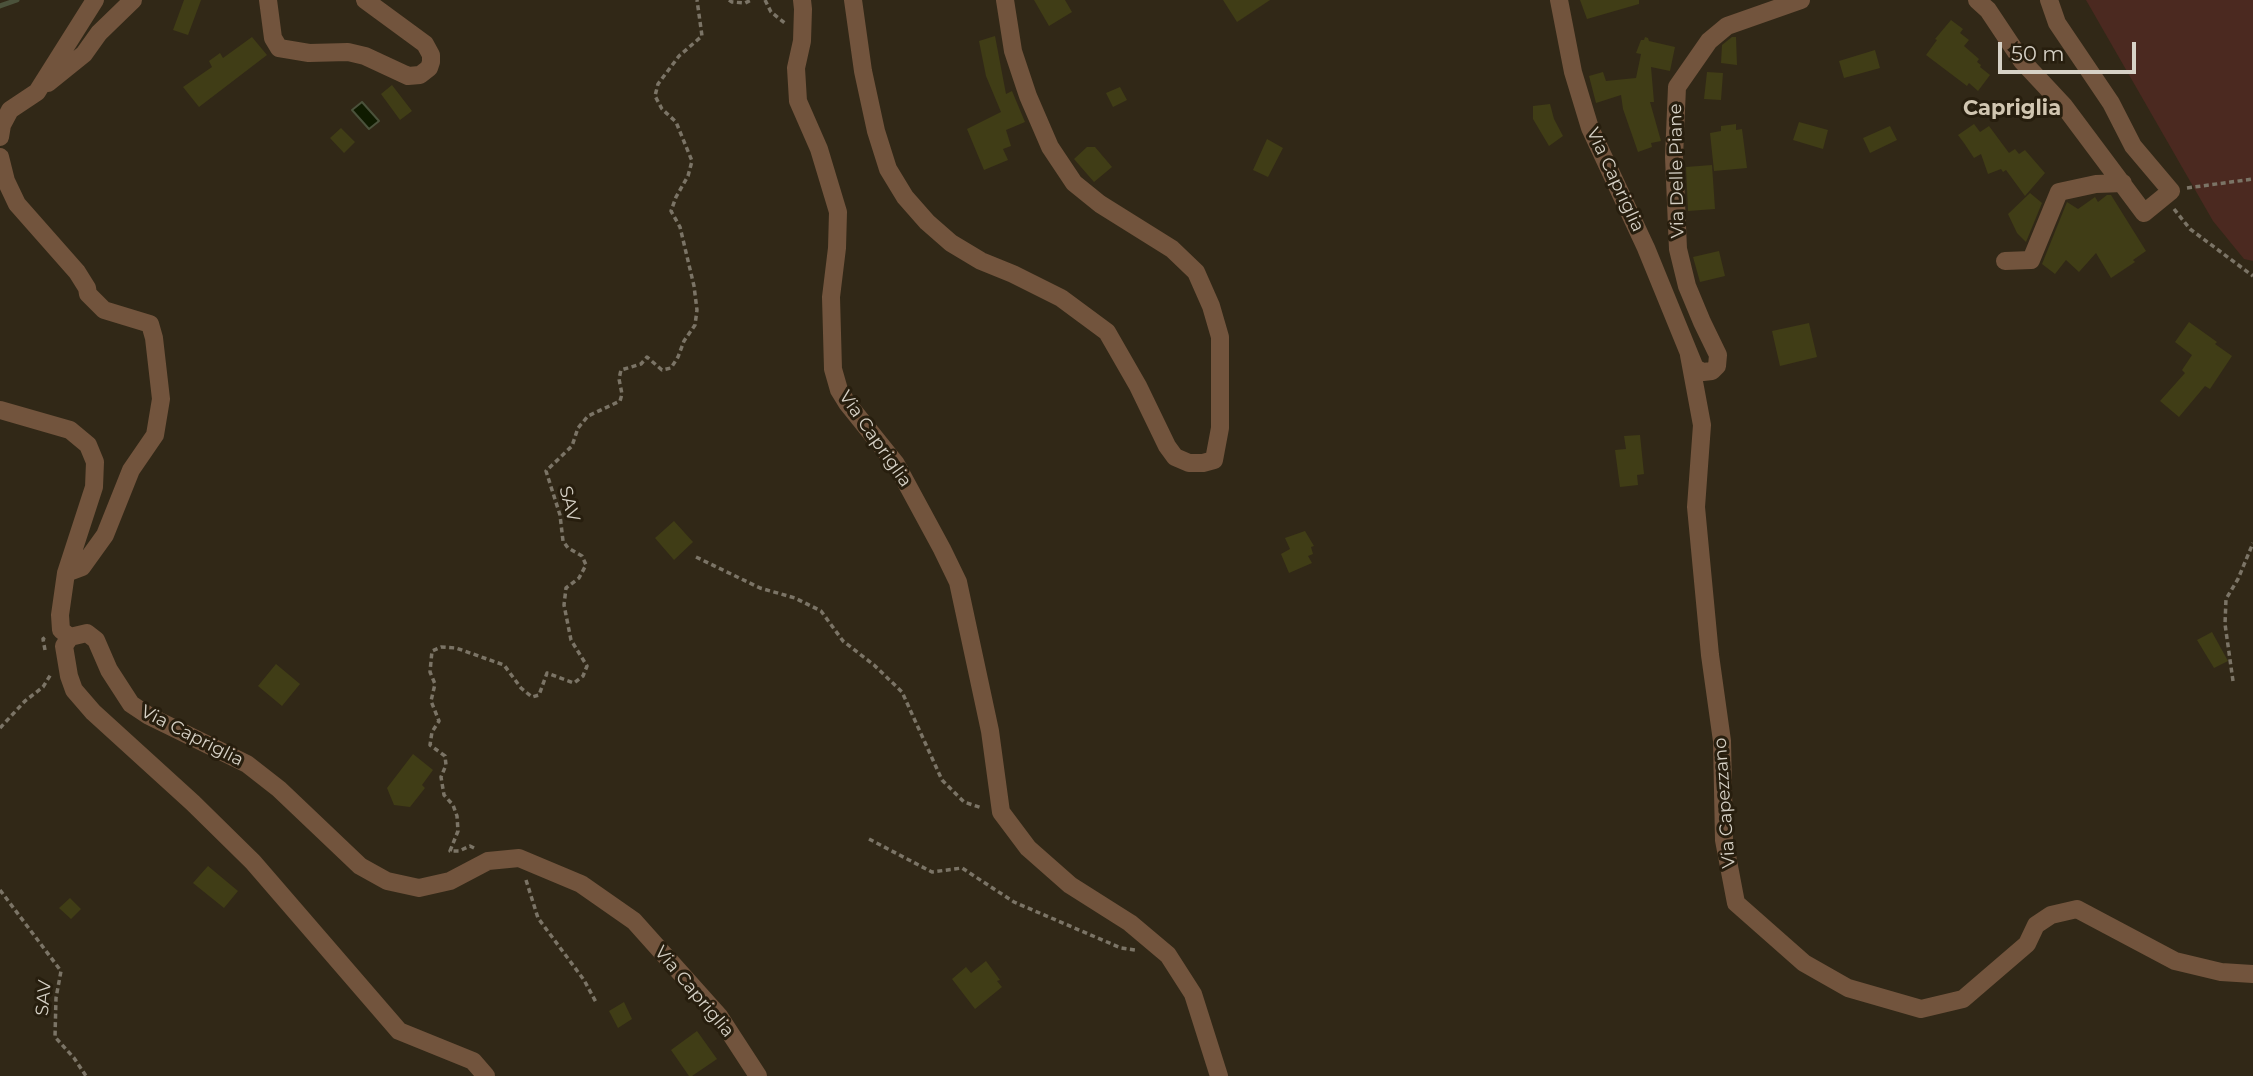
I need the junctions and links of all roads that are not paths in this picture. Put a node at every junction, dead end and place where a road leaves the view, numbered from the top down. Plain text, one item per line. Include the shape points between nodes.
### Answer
1 (95, 0) edge
2 (133, 0) edge
3 (268, 0) edge
4 (365, 0) edge
5 (802, 0) edge
6 (853, 0) edge
7 (1005, 0) edge
8 (1559, 0) edge
9 (1801, 0) edge
10 (1977, 0) edge
11 (2049, 0) edge
12 (37, 92) junction
13 (0, 137) edge
14 (0, 157) edge
15 (2123, 183) junction
16 (2005, 261) dead end
17 (1689, 355) junction
18 (0, 410) edge
19 (66, 573) junction
20 (70, 637) junction
21 (2253, 974) edge
22 (486, 1076) edge
23 (758, 1076) edge
24 (1219, 1076) edge

1 - 12 street
2 - 12 street via 84,54
3 - 4 street via 273,38 279,48 309,53 348,51 408,76 429,68 431,55 425,44
5 - 24 street, Via Capriglia via 798,101 838,212 831,297 833,369 847,403 896,464 958,582 990,731 1001,812 1028,848 1070,885 1130,923 1168,955 1193,994
6 - 7 street via 876,131 888,169 905,197 951,243 1061,298 1107,332 1175,457 1189,463 1214,460 1220,428 1220,337 1196,272 1172,248 1074,183 1050,147 1028,96 1013,51
8 - 17 street, Via Capriglia via 1590,128
9 - 17 street, Via Delle Piane via 1727,26 1709,41 1677,87 1678,248 1687,286 1718,355 1717,366 1703,372 1695,368
10 - 15 street
11 - 15 street via 2057,23 2167,194 2144,213
12 - 13 street via 10,110
14 - 19 street via 17,204 77,272 88,294 104,310 150,324 154,338 160,399 155,435 131,470 105,535 82,567
15 - 16 street via 2059,192 2031,260
17 - 21 street, Via Capezzano via 1702,425 1696,507 1722,741 1724,840 1735,903 1804,963 1848,988 1921,1009 1963,999 2027,944 2036,925 2077,909 2175,961
18 - 19 street via 70,430 88,445 95,462 94,486
19 - 20 street via 60,623
20 - 22 street, Via Capriglia via 64,646 69,677 93,712 253,862 399,1031 473,1061
20 - 23 street, Via Capriglia via 88,633 96,640 131,704 247,764 360,866 387,881 419,888 450,881 488,861 519,858 581,884 634,921 719,1016

